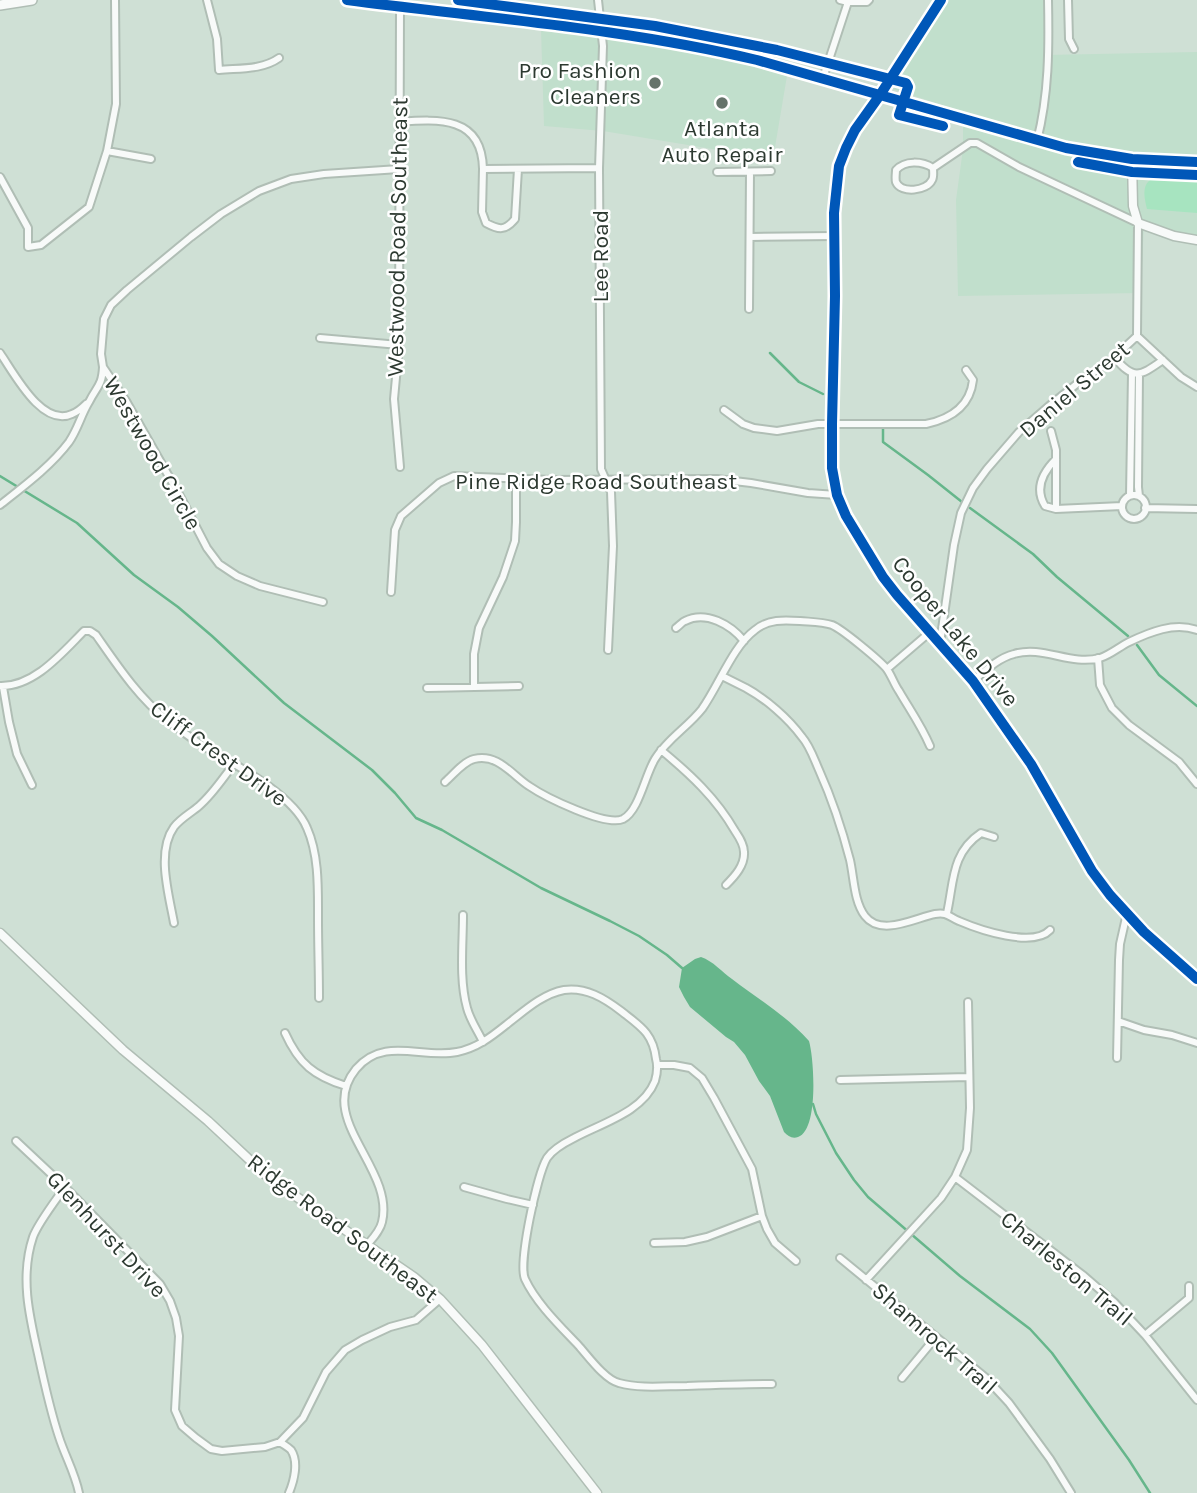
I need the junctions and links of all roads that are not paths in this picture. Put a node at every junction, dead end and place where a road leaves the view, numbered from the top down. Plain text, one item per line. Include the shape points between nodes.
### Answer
1 (32, 0) edge
2 (115, 0) edge
3 (207, 0) edge
4 (347, 0) edge
5 (598, 0) edge
6 (869, 0) edge
7 (941, 0) edge
8 (1048, 0) edge
9 (1069, 0) edge
10 (844, 1) edge
11 (1, 3) edge
12 (400, 7) junction
13 (601, 32) junction
14 (1074, 49) dead end
15 (279, 58) dead end
16 (823, 78) junction
17 (880, 95) junction
18 (399, 122) junction
19 (1037, 141) junction
20 (107, 151) junction
21 (151, 159) dead end
22 (1132, 159) junction
23 (1197, 162) edge
24 (600, 168) junction
25 (933, 168) junction
26 (399, 169) junction
27 (483, 169) junction
28 (518, 169) junction
29 (717, 172) dead end
30 (750, 172) junction
31 (771, 172) dead end
32 (0, 177) edge
33 (1138, 223) junction
34 (835, 236) junction
35 (750, 237) junction
36 (1197, 240) edge
37 (749, 309) dead end
38 (1138, 336) junction
39 (320, 338) dead end
40 (399, 345) junction
41 (0, 353) edge
42 (1114, 358) junction
43 (1163, 360) junction
44 (103, 367) junction
45 (966, 370) dead end
46 (1135, 373) junction
47 (1197, 387) edge
48 (88, 403) junction
49 (724, 410) dead end
50 (832, 424) junction
51 (1051, 431) dead end
52 (1056, 459) junction
53 (400, 467) dead end
54 (516, 478) junction
55 (606, 479) junction
56 (837, 495) junction
57 (1130, 495) junction
58 (1139, 496) junction
59 (0, 505) edge
60 (1122, 506) junction
61 (1145, 508) junction
62 (1056, 509) junction
63 (1197, 509) edge
64 (391, 592) dead end
65 (323, 601) dead end
66 (676, 628) dead end
67 (1197, 630) edge
68 (929, 633) junction
69 (744, 641) junction
70 (940, 643) junction
71 (608, 650) dead end
72 (1098, 658) junction
73 (887, 669) junction
74 (722, 676) junction
75 (973, 681) junction
76 (1, 686) edge
77 (519, 686) dead end
78 (474, 687) junction
79 (427, 688) dead end
80 (930, 746) dead end
81 (661, 750) junction
82 (234, 764) junction
83 (445, 782) dead end
84 (1197, 784) edge
85 (32, 785) dead end
86 (994, 837) dead end
87 (726, 885) dead end
88 (947, 913) junction
89 (1127, 913) junction
90 (463, 915) dead end
91 (174, 923) dead end
92 (1050, 929) dead end
93 (0, 933) edge
94 (1196, 976) edge
95 (319, 998) dead end
96 (968, 1002) dead end
97 (1118, 1021) junction
98 (285, 1033) dead end
99 (483, 1042) junction
100 (1197, 1043) edge
101 (1117, 1058) dead end
102 (657, 1065) junction
103 (969, 1077) junction
104 (840, 1080) dead end
105 (346, 1086) junction
106 (16, 1141) dead end
107 (955, 1177) junction
108 (65, 1187) junction
109 (464, 1187) dead end
110 (533, 1205) junction
111 (762, 1216) junction
112 (654, 1243) dead end
113 (367, 1245) junction
114 (840, 1258) dead end
115 (796, 1261) dead end
116 (866, 1280) junction
117 (1189, 1286) dead end
118 (440, 1299) junction
119 (1144, 1335) junction
120 (936, 1337) junction
121 (902, 1378) dead end
122 (772, 1384) dead end
123 (1197, 1400) edge
124 (280, 1443) junction
125 (1068, 1492) edge
126 (79, 1493) edge
127 (289, 1493) edge
128 (597, 1493) edge

1 - 11 main road
2 - 20 street via 116,104
3 - 15 street via 219,70 261,67
4 - 12 main road
5 - 13 street, Lee Road
6 - 10 street
7 - 17 street
8 - 19 street via 1048,83
9 - 14 street via 1069,39
10 - 16 street
12 - 13 main road
12 - 18 street, Westwood Road Southeast
13 - 16 main road via 712,49
13 - 24 street, Lee Road
16 - 17 main road
17 - 19 main road
17 - 34 street, Cooper Lake Drive via 855,130 839,166
18 - 26 street, Westwood Road Southeast
18 - 27 street via 451,122 467,129 481,150
19 - 22 main road
20 - 21 street
20 - 32 street via 89,208 41,245 28,247 29,228
22 - 23 main road
22 - 33 street, Daniel Street
24 - 28 street
24 - 55 street, Lee Road via 601,469
25 - 25 street via 920,163 901,165 896,182 900,187 926,187 932,181
25 - 33 street via 977,143
26 - 40 street, Westwood Road Southeast
26 - 44 street, Westwood Circle via 291,179 258,191 221,214 111,305 104,319
27 - 28 street
27 - 28 street via 482,212 486,223 497,229 508,227 515,219
29 - 30 street
30 - 31 street
30 - 35 street
33 - 36 street
33 - 38 street, Daniel Street
34 - 35 street
34 - 50 street, Cooper Lake Drive
35 - 37 street
38 - 42 street, Daniel Street
38 - 43 street
39 - 40 street
40 - 53 street, Westwood Road Southeast via 394,399
41 - 48 street via 43,410 62,417
42 - 46 street
42 - 70 street, Daniel Street via 1019,432 973,488 954,545
43 - 46 street
43 - 47 street
44 - 48 street via 103,382
44 - 65 street, Westwood Circle via 219,564 260,586
45 - 50 street via 973,380 972,389 953,415 942,421
46 - 57 street
46 - 58 street
48 - 59 street via 70,441
49 - 50 street via 743,424 764,430
50 - 56 street, Cooper Lake Drive
51 - 52 street
52 - 62 street
52 - 62 street via 1044,472 1041,488 1045,506
54 - 55 street, Pine Ridge Road Southeast
54 - 64 street, Pine Ridge Road Southeast via 454,476 401,516 395,530
54 - 78 street via 514,541 479,628
55 - 56 street, Pine Ridge Road Southeast via 717,479
55 - 71 street, Lee Road via 611,492 613,546
56 - 68 street, Cooper Lake Drive via 883,577
57 - 58 street
57 - 60 street
58 - 61 street
60 - 61 street via 1132,519 1142,516
60 - 62 street
61 - 63 street
66 - 69 street via 686,620 705,618 727,625
67 - 72 street via 1174,627 1154,631
68 - 70 street, Cooper Lake Drive
68 - 73 street
69 - 73 street via 757,628 774,621 821,622 844,632
69 - 74 street
70 - 75 street, Cooper Lake Drive
72 - 75 street via 1011,654
72 - 84 street via 1100,685 1112,708 1179,762
73 - 80 street
74 - 81 street via 699,712
74 - 88 street via 770,705 804,739 841,828 860,908 870,922 893,925
75 - 89 street, Cooper Lake Drive via 1031,764 1091,871
76 - 82 street, Cliff Crest Drive via 38,674 90,631 144,698
76 - 85 street via 17,754
77 - 78 street
78 - 79 street
81 - 83 street via 636,803 617,821 554,800 489,759 462,766
81 - 87 street via 708,792 742,844 740,867
82 - 91 street via 199,807 174,827 169,839 165,878
82 - 95 street, Cliff Crest Drive via 285,800 307,826 318,882
86 - 88 street via 981,833 962,850
88 - 92 street via 1003,935 1035,936
89 - 94 street, Cooper Lake Drive
89 - 97 street via 1120,944
90 - 99 street via 467,1010
93 - 113 street, Ridge Road Southeast via 269,1178
96 - 103 street
97 - 100 street
97 - 101 street
98 - 105 street via 301,1061 315,1074
99 - 102 street via 552,994 584,991 605,999 641,1026 654,1044
99 - 105 street via 444,1054 376,1053 358,1066
102 - 110 street via 650,1093 643,1101 555,1149 543,1167
102 - 111 street via 690,1068 702,1078 752,1169
103 - 104 street
103 - 107 street via 967,1150
105 - 113 street via 345,1112 383,1200 382,1222
106 - 108 street, Glenhurst Drive
107 - 116 street via 942,1198
107 - 119 street, Charleston Trail via 1091,1282
108 - 124 street, Glenhurst Drive via 160,1284 170,1301 179,1336 175,1410 182,1426 211,1449 222,1451
108 - 126 street via 34,1234 26,1286 47,1398
109 - 110 street
110 - 122 street via 524,1277 545,1309 615,1382 658,1387
111 - 112 street via 707,1237
111 - 115 street via 775,1243
113 - 118 street, Ridge Road Southeast
114 - 116 street, Shamrock Trail
116 - 120 street, Shamrock Trail
117 - 119 street via 1189,1298
118 - 124 street via 416,1320 380,1331 345,1350 326,1371 303,1418
118 - 128 street, Ridge Road Southeast via 482,1345
119 - 123 street, Charleston Trail
120 - 121 street
120 - 125 street, Shamrock Trail via 1009,1403
124 - 127 street via 291,1450 295,1464

